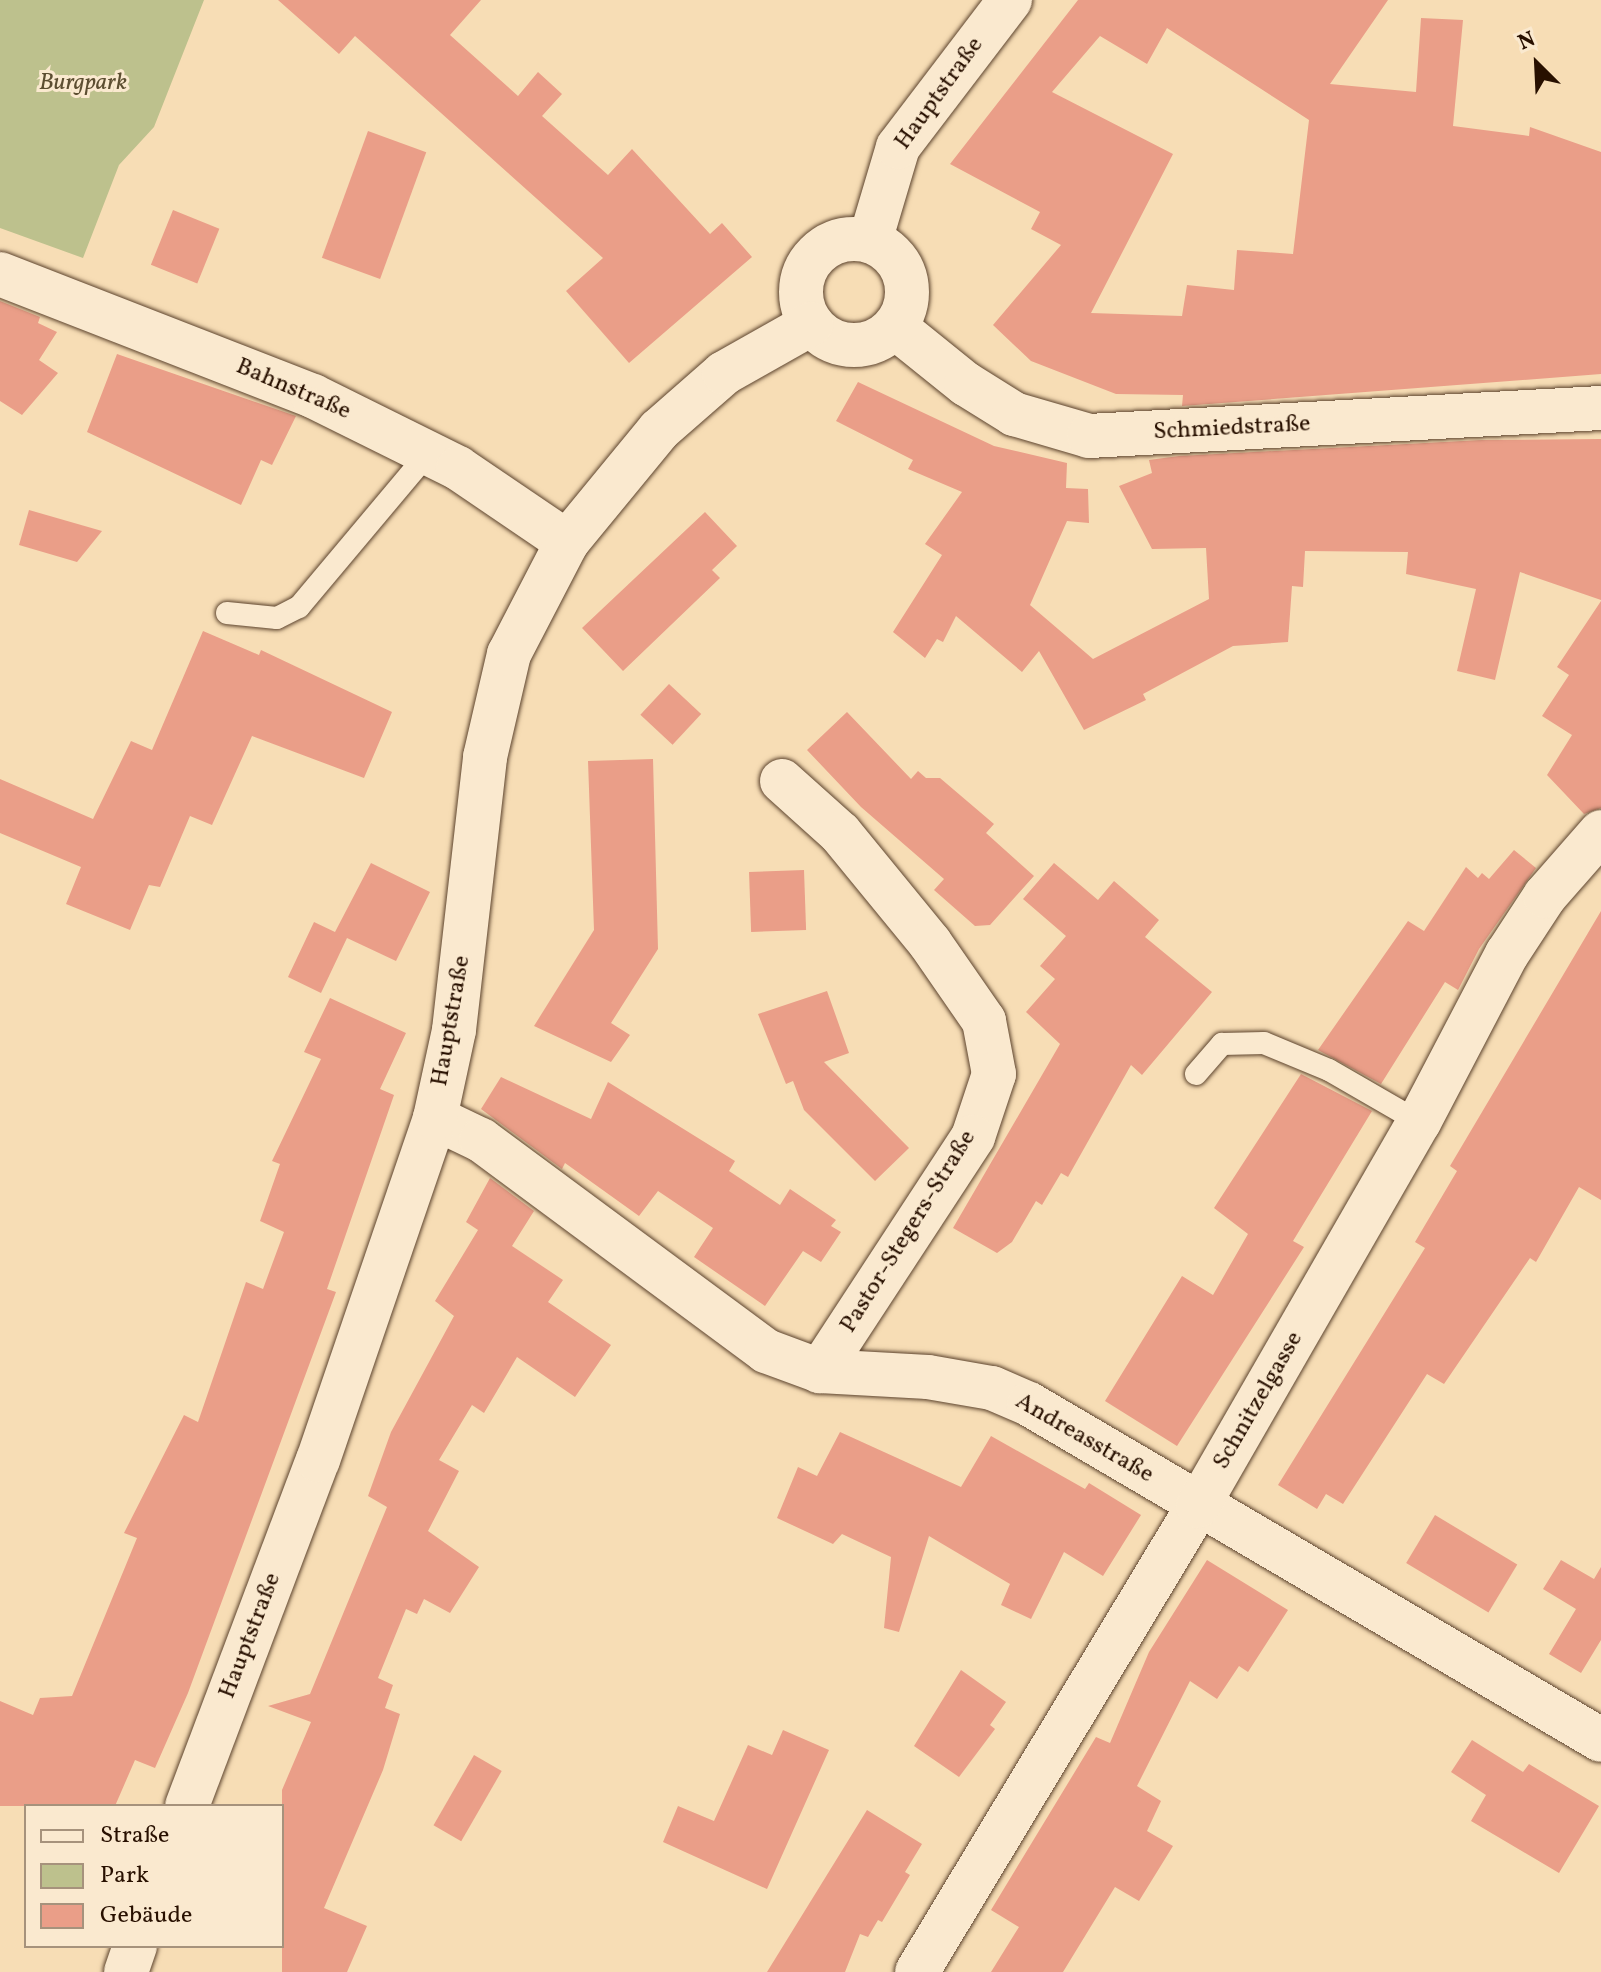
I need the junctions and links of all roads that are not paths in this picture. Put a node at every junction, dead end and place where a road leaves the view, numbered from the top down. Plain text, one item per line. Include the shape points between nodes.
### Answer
1 (1010, 0) edge
2 (870, 241) junction
3 (0, 274) edge
4 (811, 324) junction
5 (895, 327) junction
6 (1601, 408) edge
7 (428, 453) junction
8 (567, 542) junction
9 (227, 613) dead end
10 (782, 781) dead end
11 (1601, 832) edge
12 (1196, 1074) dead end
13 (435, 1118) junction
14 (1419, 1122) junction
15 (820, 1371) junction
16 (1198, 1506) junction
17 (1597, 1730) edge
18 (188, 1804) edge
19 (134, 1948) edge
20 (126, 1972) edge
21 (917, 1972) edge

1 - 2 street, Hauptstraße via 898,147
2 - 4 street via 837,242 810,261 800,292
2 - 5 street via 886,249 906,280 907,297
3 - 7 street, Bahnstraße via 313,396
4 - 5 street via 841,344 859,345
4 - 8 street, Hauptstraße via 724,373 659,430
5 - 6 street, Schmiedstraße via 966,384 1014,414 1089,436
7 - 8 street, Bahnstraße
7 - 9 lane via 299,607 277,618
8 - 13 street, Hauptstraße via 509,654 493,710 454,1030
10 - 15 street, Pastor-Stegers-Straße via 840,833 930,943 984,1021 994,1074 973,1137
11 - 14 street, Schnitzelgasse via 1545,896 1507,954
12 - 14 lane via 1222,1044 1264,1043 1329,1070
13 - 15 street, Andreasstraße via 490,1146 766,1351
13 - 18 street, Hauptstraße via 318,1460
14 - 16 street, Schnitzelgasse
15 - 16 street, Andreasstraße via 928,1377 992,1388 1029,1404
16 - 17 street, Andreasstraße
16 - 21 street, Schnitzelgasse
19 - 20 street

